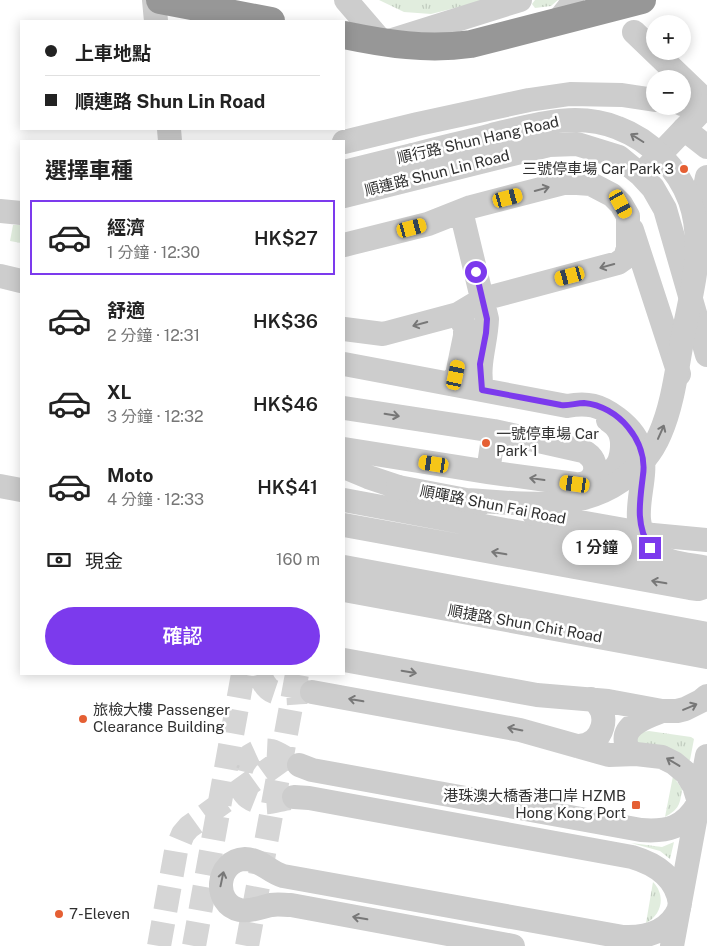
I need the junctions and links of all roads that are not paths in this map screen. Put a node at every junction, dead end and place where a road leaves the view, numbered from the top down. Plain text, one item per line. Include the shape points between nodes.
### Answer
1 (154, 0) edge
2 (160, 0) edge
3 (346, 0) edge
4 (520, 0) edge
5 (642, 0) edge
6 (565, 11) edge
7 (156, 20) edge
8 (265, 20) edge
9 (634, 32) dead end
10 (345, 35) edge
11 (384, 43) junction
12 (646, 99) edge
13 (691, 104) edge
14 (707, 105) edge
15 (684, 129) junction
16 (345, 142) edge
17 (707, 147) edge
18 (345, 172) edge
19 (641, 174) junction
20 (707, 177) edge
21 (345, 196) edge
22 (461, 211) junction
23 (0, 212) edge
24 (707, 212) edge
25 (20, 213) edge
26 (628, 216) junction
27 (345, 245) edge
28 (677, 250) junction
29 (707, 263) edge
30 (0, 276) edge
31 (20, 281) edge
32 (483, 299) junction
33 (458, 314) junction
34 (345, 328) edge
35 (707, 355) edge
36 (345, 364) edge
37 (449, 384) junction
38 (684, 389) dead end
39 (482, 390) junction
40 (567, 406) junction
41 (345, 408) edge
42 (494, 431) junction
43 (345, 449) edge
44 (345, 467) edge
45 (488, 472) junction
46 (595, 473) junction
47 (0, 486) edge
48 (398, 487) junction
49 (20, 490) edge
50 (345, 499) edge
51 (345, 500) edge
52 (466, 500) junction
53 (345, 525) edge
54 (707, 540) edge
55 (675, 562) junction
56 (345, 567) edge
57 (707, 568) edge
58 (707, 586) edge
59 (345, 590) edge
60 (707, 634) edge
61 (707, 657) edge
62 (345, 660) edge
63 (312, 692) tunnel mouth
64 (707, 696) edge
65 (591, 699) junction
66 (662, 711) junction
67 (576, 746) junction
68 (636, 754) junction
69 (707, 756) edge
70 (300, 766) tunnel mouth
71 (294, 797) tunnel mouth
72 (698, 803) junction
73 (679, 907) junction
74 (513, 946) edge
75 (672, 946) edge

1 - 7 street
2 - 8 highway
3 - 11 street
4 - 11 street
5 - 6 highway
6 - 11 highway via 471,44 447,47
9 - 14 street
10 - 11 highway
12 - 16 street via 570,94 529,100
13 - 14 street, bridge
14 - 15 street
15 - 17 street
15 - 19 street
52 -> 18 street, 順行路 Shun Hang Road, bridge via 545,504 580,500 613,486 641,463 660,436 670,406 696,262 696,231 690,201 684,186 668,164 643,141 606,124 579,120 552,121
19 - 21 street, 順連路 Shun Lin Road via 619,157 598,149 577,144 549,145
19 - 28 street, 順連路 Shun Lin Road via 664,209
20 - 24 street via 703,197
22 -> 26 street via 564,183 577,183 591,184 612,195
22 - 27 street via 428,224
22 - 32 street
23 - 25 street
26 -> 32 street via 628,248 625,258 618,263
26 - 38 street
28 - 29 street
28 - 35 street, 順連路 Shun Lin Road
30 - 31 street
32 - 33 street
32 - 39 street via 487,319 480,364
33 -> 34 street via 383,334
33 - 37 street via 465,336 456,375
36 - 37 street
37 - 39 street
39 - 40 street
40 - 46 street via 601,416 617,428 621,438 620,460 613,470
40 - 55 street via 582,403 600,408 631,430 644,461 639,503 643,535 654,552
41 -> 42 street
42 - 45 street
42 - 46 street via 583,451 593,459
43 - 45 street
44 - 48 street, 順暉路 Shun Fai Road
46 -> 45 street via 579,485
47 - 49 street
48 - 50 street, 順暉路 Shun Fai Road via 367,489
48 - 52 street, 順暉路 Shun Fai Road, bridge
51 - 55 street
52 - 54 street, 順暉路 Shun Fai Road, bridge via 620,530
58 -> 53 street via 690,588
55 - 57 street
56 - 60 street, 順捷路 Shun Chit Road
59 - 61 street, 順捷路 Shun Chit Road
62 -> 65 street via 556,698
67 -> 63 street via 520,730
66 -> 64 street via 685,709
65 - 66 street
65 - 67 street via 601,710 601,731 595,742
66 - 68 street via 640,721 626,733 627,748
67 - 68 street via 610,755
72 -> 68 street via 691,780 680,766 662,757
69 - 72 street
70 - 72 street via 641,830 660,830 680,824 692,814
71 - 73 street via 641,859 667,876 675,888
72 - 73 street
74 -> 73 street via 290,905 240,910 223,897 221,878 228,866 246,859 283,876 623,938 652,934 666,926
73 - 75 street

